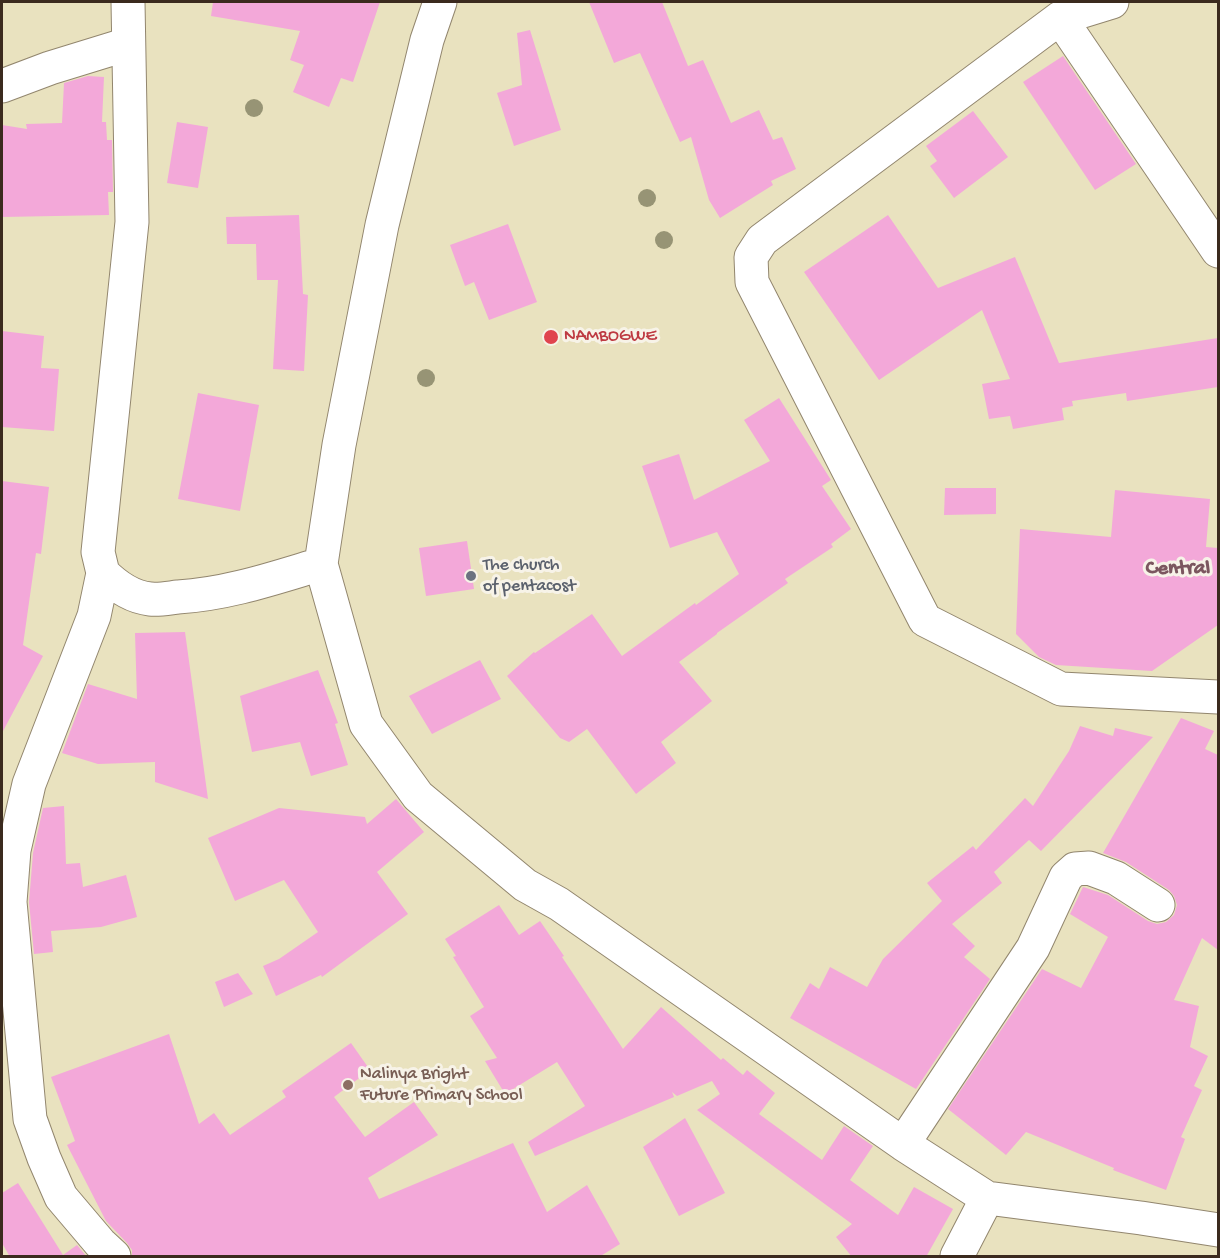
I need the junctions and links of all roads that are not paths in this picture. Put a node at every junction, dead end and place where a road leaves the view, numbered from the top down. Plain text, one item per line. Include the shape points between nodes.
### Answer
1 (128, 2) edge
2 (440, 2) edge
3 (1113, 2) edge
4 (1060, 18) junction
5 (128, 44) junction
6 (2, 86) edge
7 (1218, 251) edge
8 (321, 564) junction
9 (103, 573) junction
10 (1218, 697) edge
11 (1158, 905) dead end
12 (903, 1144) junction
13 (987, 1198) junction
14 (1218, 1230) edge
15 (114, 1257) edge
16 (957, 1257) edge

1 - 5 street
2 - 8 street via 427,40 382,225 339,445
3 - 4 street
4 - 7 street
4 - 10 street via 762,240 751,257 752,282 925,620 1061,689
5 - 6 street
5 - 9 street via 132,222 98,552
8 - 9 street via 238,589 203,596 150,599 114,585
8 - 12 street via 366,724 418,796 525,885 559,904
9 - 15 street via 94,616 29,784 14,850 10,902 30,1119 61,1197
11 - 12 street via 1116,878 1089,868 1075,869 1066,877 1033,948
12 - 13 street
13 - 14 street
13 - 16 street

